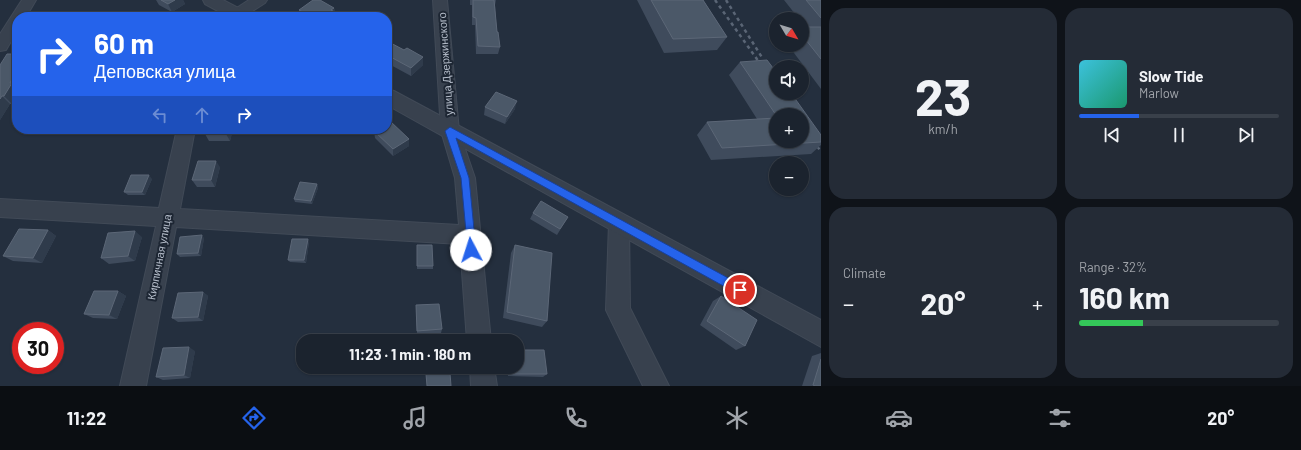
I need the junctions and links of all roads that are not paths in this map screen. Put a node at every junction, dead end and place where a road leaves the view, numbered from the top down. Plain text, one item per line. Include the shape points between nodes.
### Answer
1 (29, 0) edge
2 (260, 0) edge
3 (440, 0) edge
4 (227, 11) edge
5 (22, 12) edge
6 (12, 27) edge
7 (0, 46) edge
8 (392, 99) edge
9 (450, 131) junction
10 (185, 134) edge
11 (0, 208) edge
12 (167, 217) junction
13 (619, 223) junction
14 (470, 235) junction
15 (478, 334) edge
16 (821, 334) edge
17 (483, 374) edge
18 (133, 386) edge
19 (484, 386) edge
20 (656, 386) edge

1 - 5 street
2 - 4 street
3 - 9 street, улица Дзержинского
6 - 7 street
8 - 9 street
9 - 13 street
9 - 14 street, улица Дзержинского via 465,178
10 - 12 street, Кирпичная улица
11 - 12 street
12 - 14 street
12 - 18 street, Кирпичная улица
13 - 16 street
13 - 20 street via 618,310
14 - 15 street, улица Дзержинского
17 - 19 street

